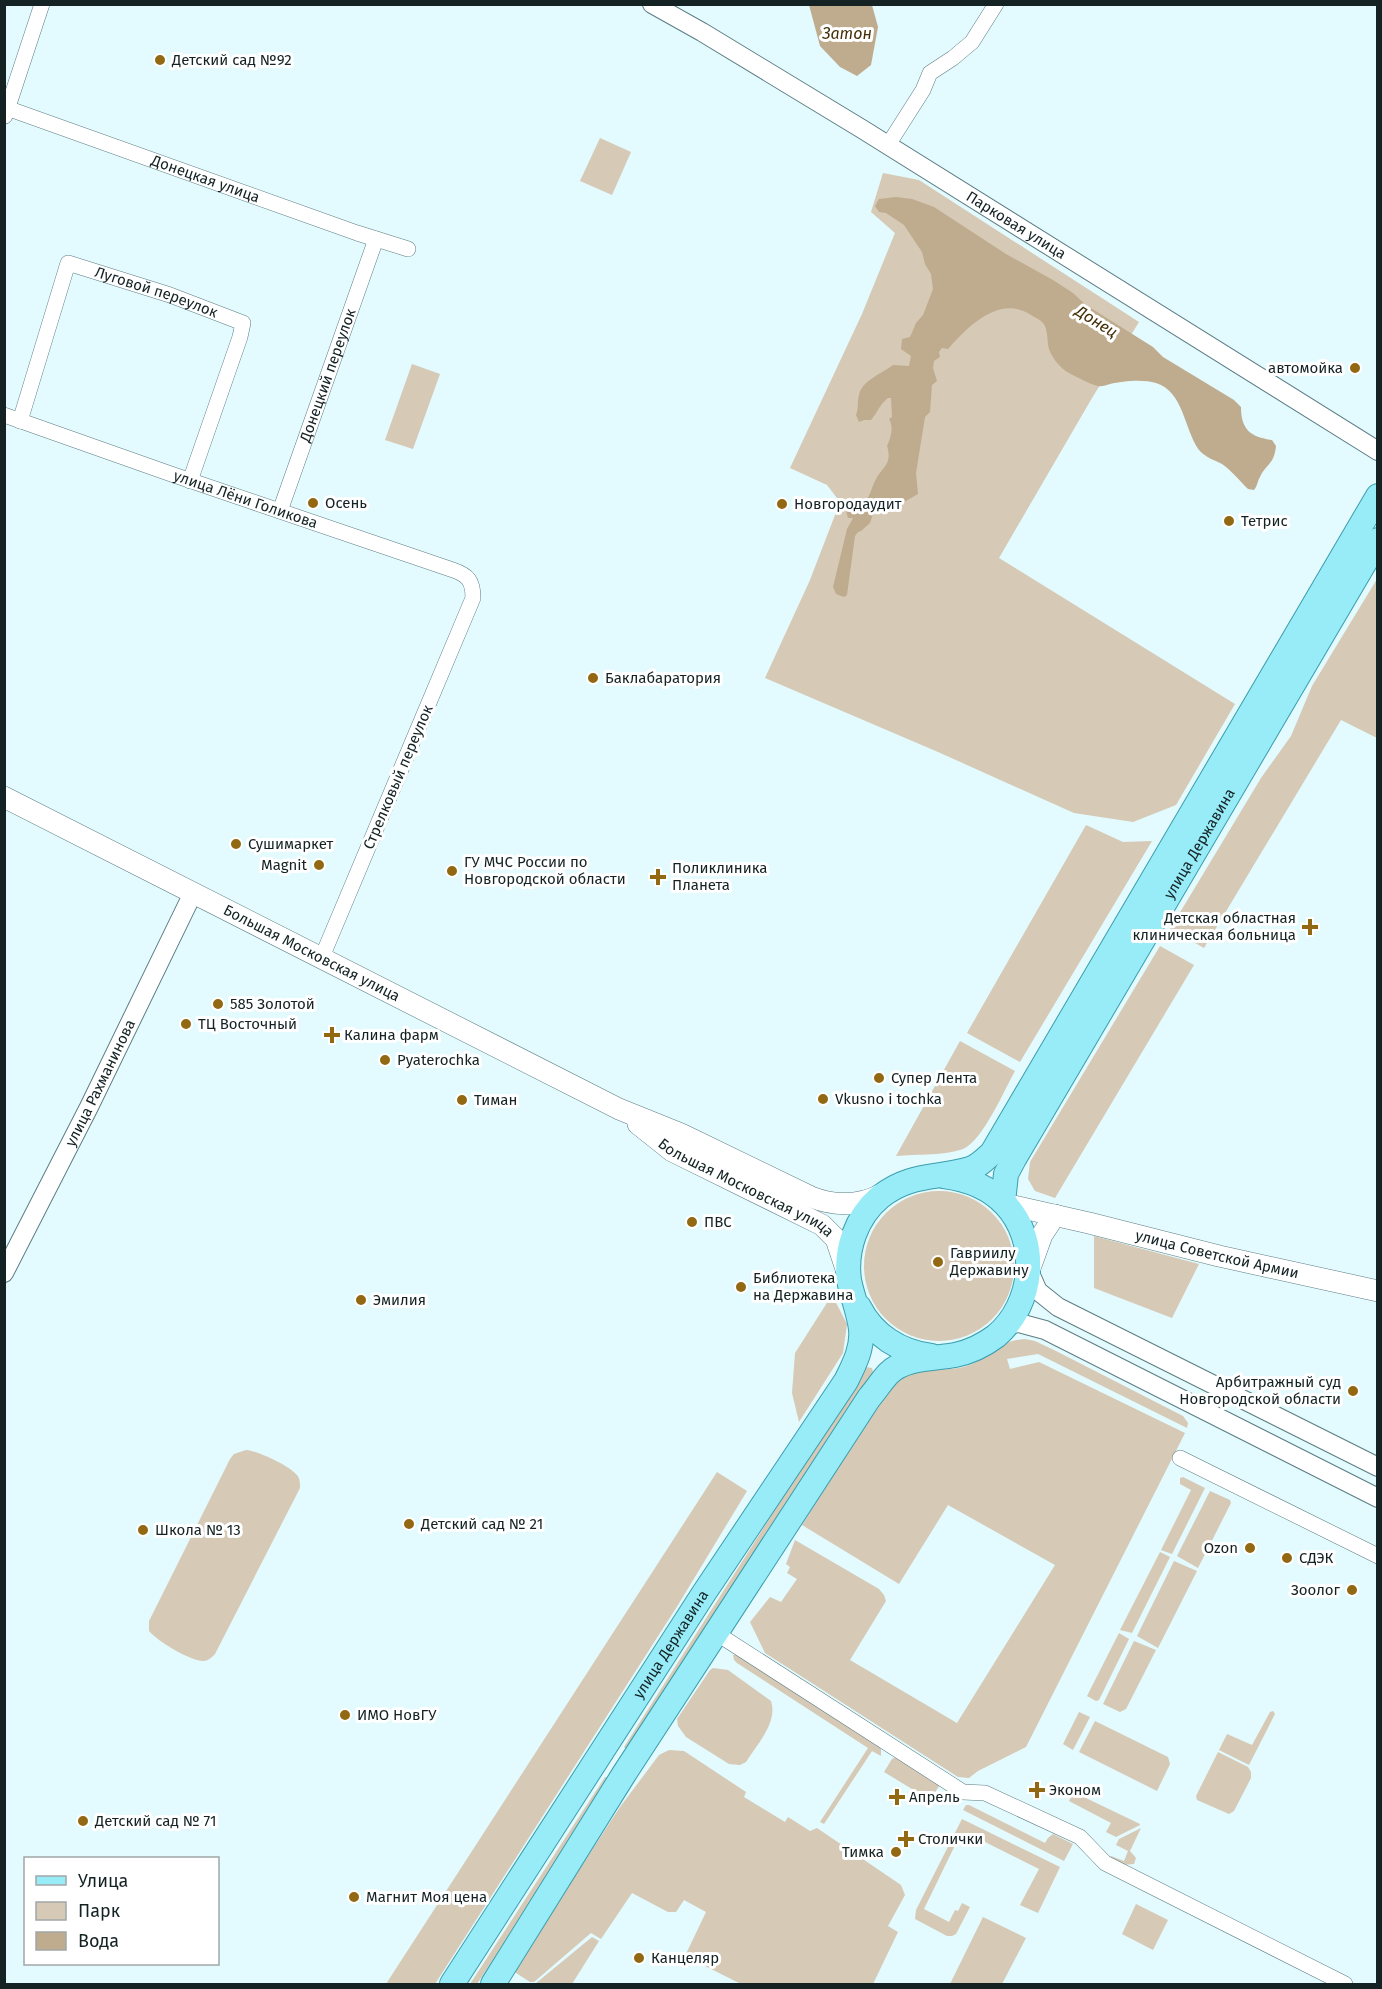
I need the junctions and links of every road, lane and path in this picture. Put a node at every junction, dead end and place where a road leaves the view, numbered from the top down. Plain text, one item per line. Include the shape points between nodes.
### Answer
1 (42, 4) edge
2 (652, 4) edge
3 (996, 4) edge
4 (5, 111) edge
5 (888, 145) junction
6 (376, 239) junction
7 (408, 249) dead end
8 (4, 415) edge
9 (20, 420) junction
10 (1377, 452) edge
11 (190, 481) junction
12 (1377, 496) edge
13 (280, 511) junction
14 (1377, 540) edge
15 (473, 598) joint
16 (4, 797) edge
17 (193, 893) junction
18 (322, 957) junction
19 (619, 1109) junction
20 (924, 1177) junction
21 (892, 1188) junction
22 (1004, 1203) junction
23 (1055, 1215) junction
24 (1029, 1271) junction
25 (4, 1273) edge
26 (852, 1290) junction
27 (1377, 1291) edge
28 (1008, 1324) junction
29 (936, 1356) junction
30 (1180, 1458) dead end
31 (1377, 1467) edge
32 (1377, 1498) edge
33 (1377, 1556) edge
34 (716, 1633) junction
35 (598, 1758) junction
36 (624, 1774) junction
37 (452, 1984) edge
38 (493, 1984) edge
39 (1345, 1984) edge

1 - 4 street
2 - 5 street, Парковая улица
3 - 5 street via 972,42 930,73
4 - 6 street, Донецкая улица
5 - 10 street, Парковая улица
6 - 7 street, Донецкая улица
6 - 13 street, Донецкий переулок
8 - 9 street, улица Лёни Голикова
9 - 11 street, улица Лёни Голикова
9 - 11 street, Луговой переулок via 68,263 170,295 243,323
11 - 13 street, улица Лёни Голикова
12 - 20 main road, улица Державина via 992,1153 970,1168
13 - 15 street, улица Лёни Голикова via 461,572 471,581
14 - 22 main road, улица Державина via 1014,1159 1006,1174
15 - 18 street, Стрелковый переулок
16 - 17 main road, Большая Московская улица
17 - 18 main road, Большая Московская улица
17 - 25 street, улица Рахманинова
18 - 19 main road, Большая Московская улица
19 - 21 main road, Большая Московская улица via 681,1134 819,1201 854,1204
19 - 26 main road, Большая Московская улица via 672,1151 822,1225 836,1239
20 - 21 main road, улица Державина
20 - 22 main road, улица Державина via 958,1178 982,1187
21 - 26 main road, улица Державина via 856,1228 848,1263
22 - 23 main road, улица Советской Армии
22 - 24 main road, улица Державина via 1024,1238
23 - 24 main road via 1042,1235
23 - 27 main road, улица Советской Армии
24 - 28 main road, улица Державина via 1020,1304
24 - 31 street via 1038,1291 1058,1307
26 - 29 main road, улица Державина via 862,1314 886,1340 919,1354
26 - 35 main road, улица Державина via 861,1330 858,1356 846,1381
28 - 29 main road, улица Державина via 983,1345
28 - 32 street via 1045,1330
29 - 34 main road, улица Державина via 906,1363 890,1372 869,1398
30 - 33 street
34 - 36 main road, улица Державина
34 - 39 street via 963,1792 985,1793 1080,1837 1105,1863
35 - 36 main road
35 - 37 main road, улица Державина
36 - 38 main road, улица Державина

